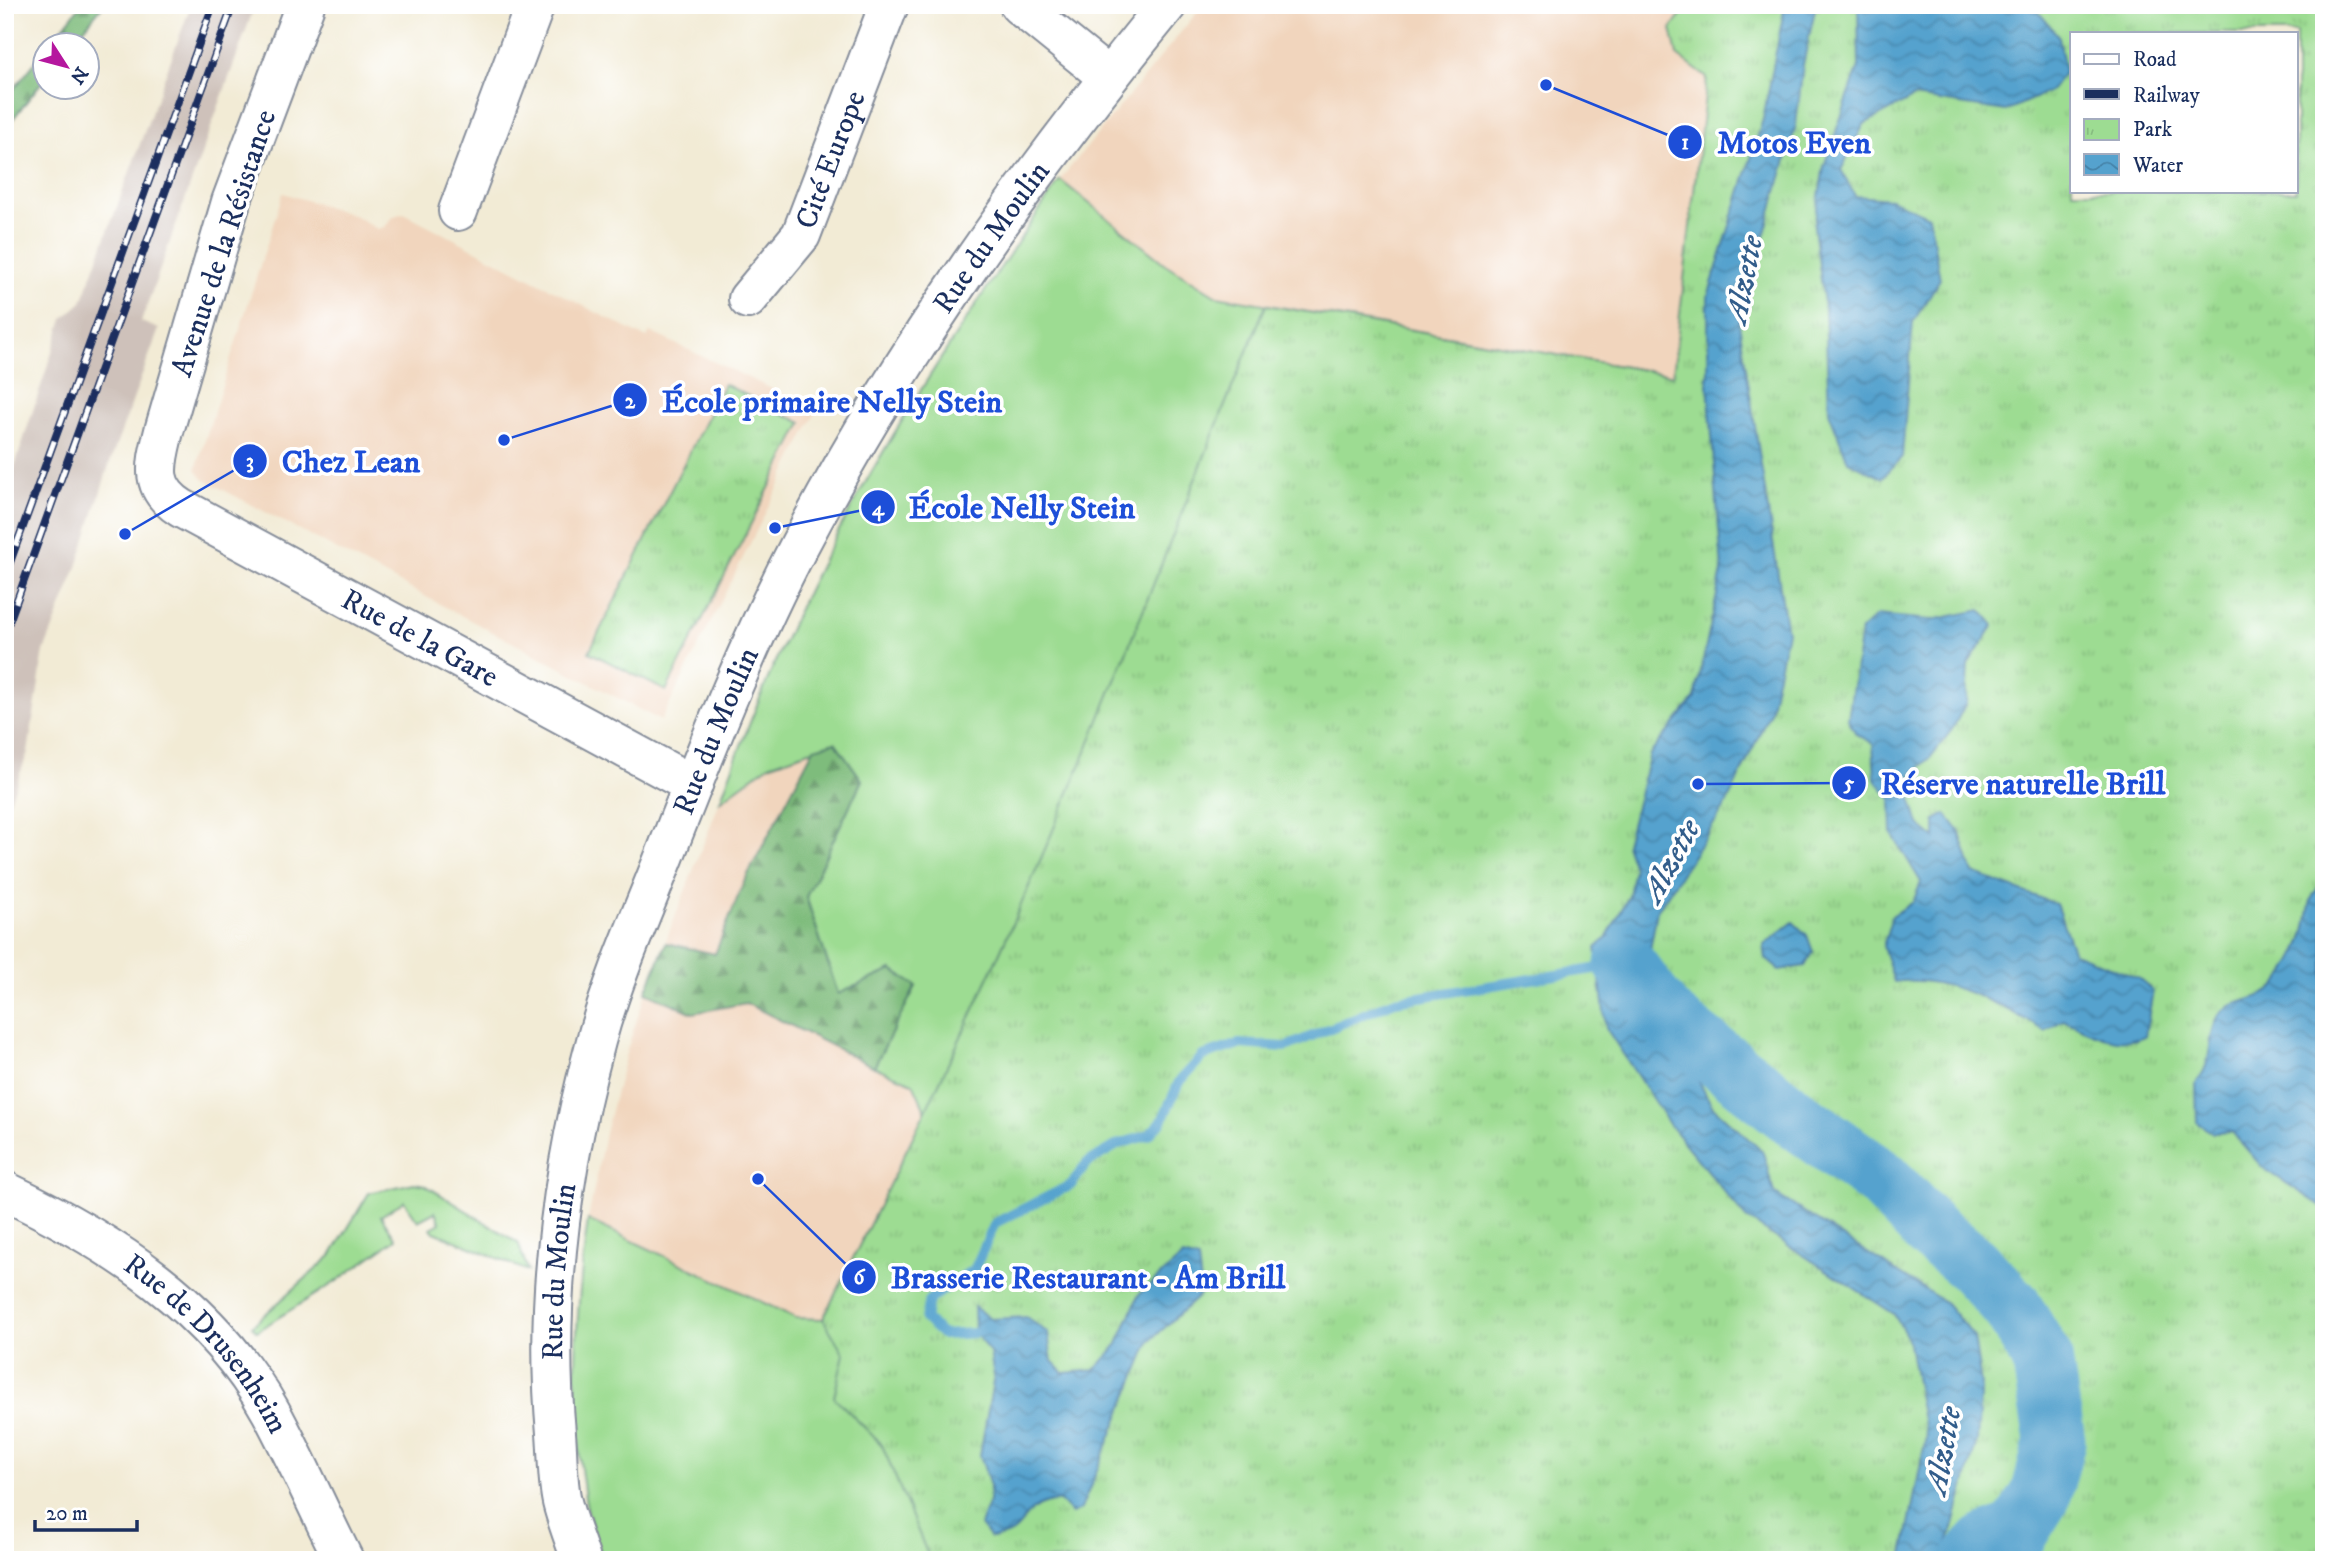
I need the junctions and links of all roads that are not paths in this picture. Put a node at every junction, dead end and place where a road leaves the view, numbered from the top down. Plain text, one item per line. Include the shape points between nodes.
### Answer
1 (304, 5) edge
2 (535, 5) edge
3 (889, 5) edge
4 (1019, 5) edge
5 (1167, 5) edge
6 (1108, 77) junction
7 (458, 211) dead end
8 (748, 299) dead end
9 (157, 483) joint
10 (693, 785) junction
11 (5, 1191) edge
12 (344, 1560) edge
13 (581, 1560) edge

1 - 9 street, Avenue de la Résistance via 231,202 164,431
2 - 7 street
3 - 8 street, Cité Europe via 801,235
4 - 6 street
5 - 6 street, Rue du Moulin
6 - 10 street, Rue du Moulin via 945,297 865,427 797,550
9 - 10 street, Rue de la Gare via 181,508
10 - 13 street, Rue du Moulin via 597,1039 559,1216 551,1380 562,1500
11 - 12 street, Rue de Drusenheim via 139,1266 205,1323 270,1410

